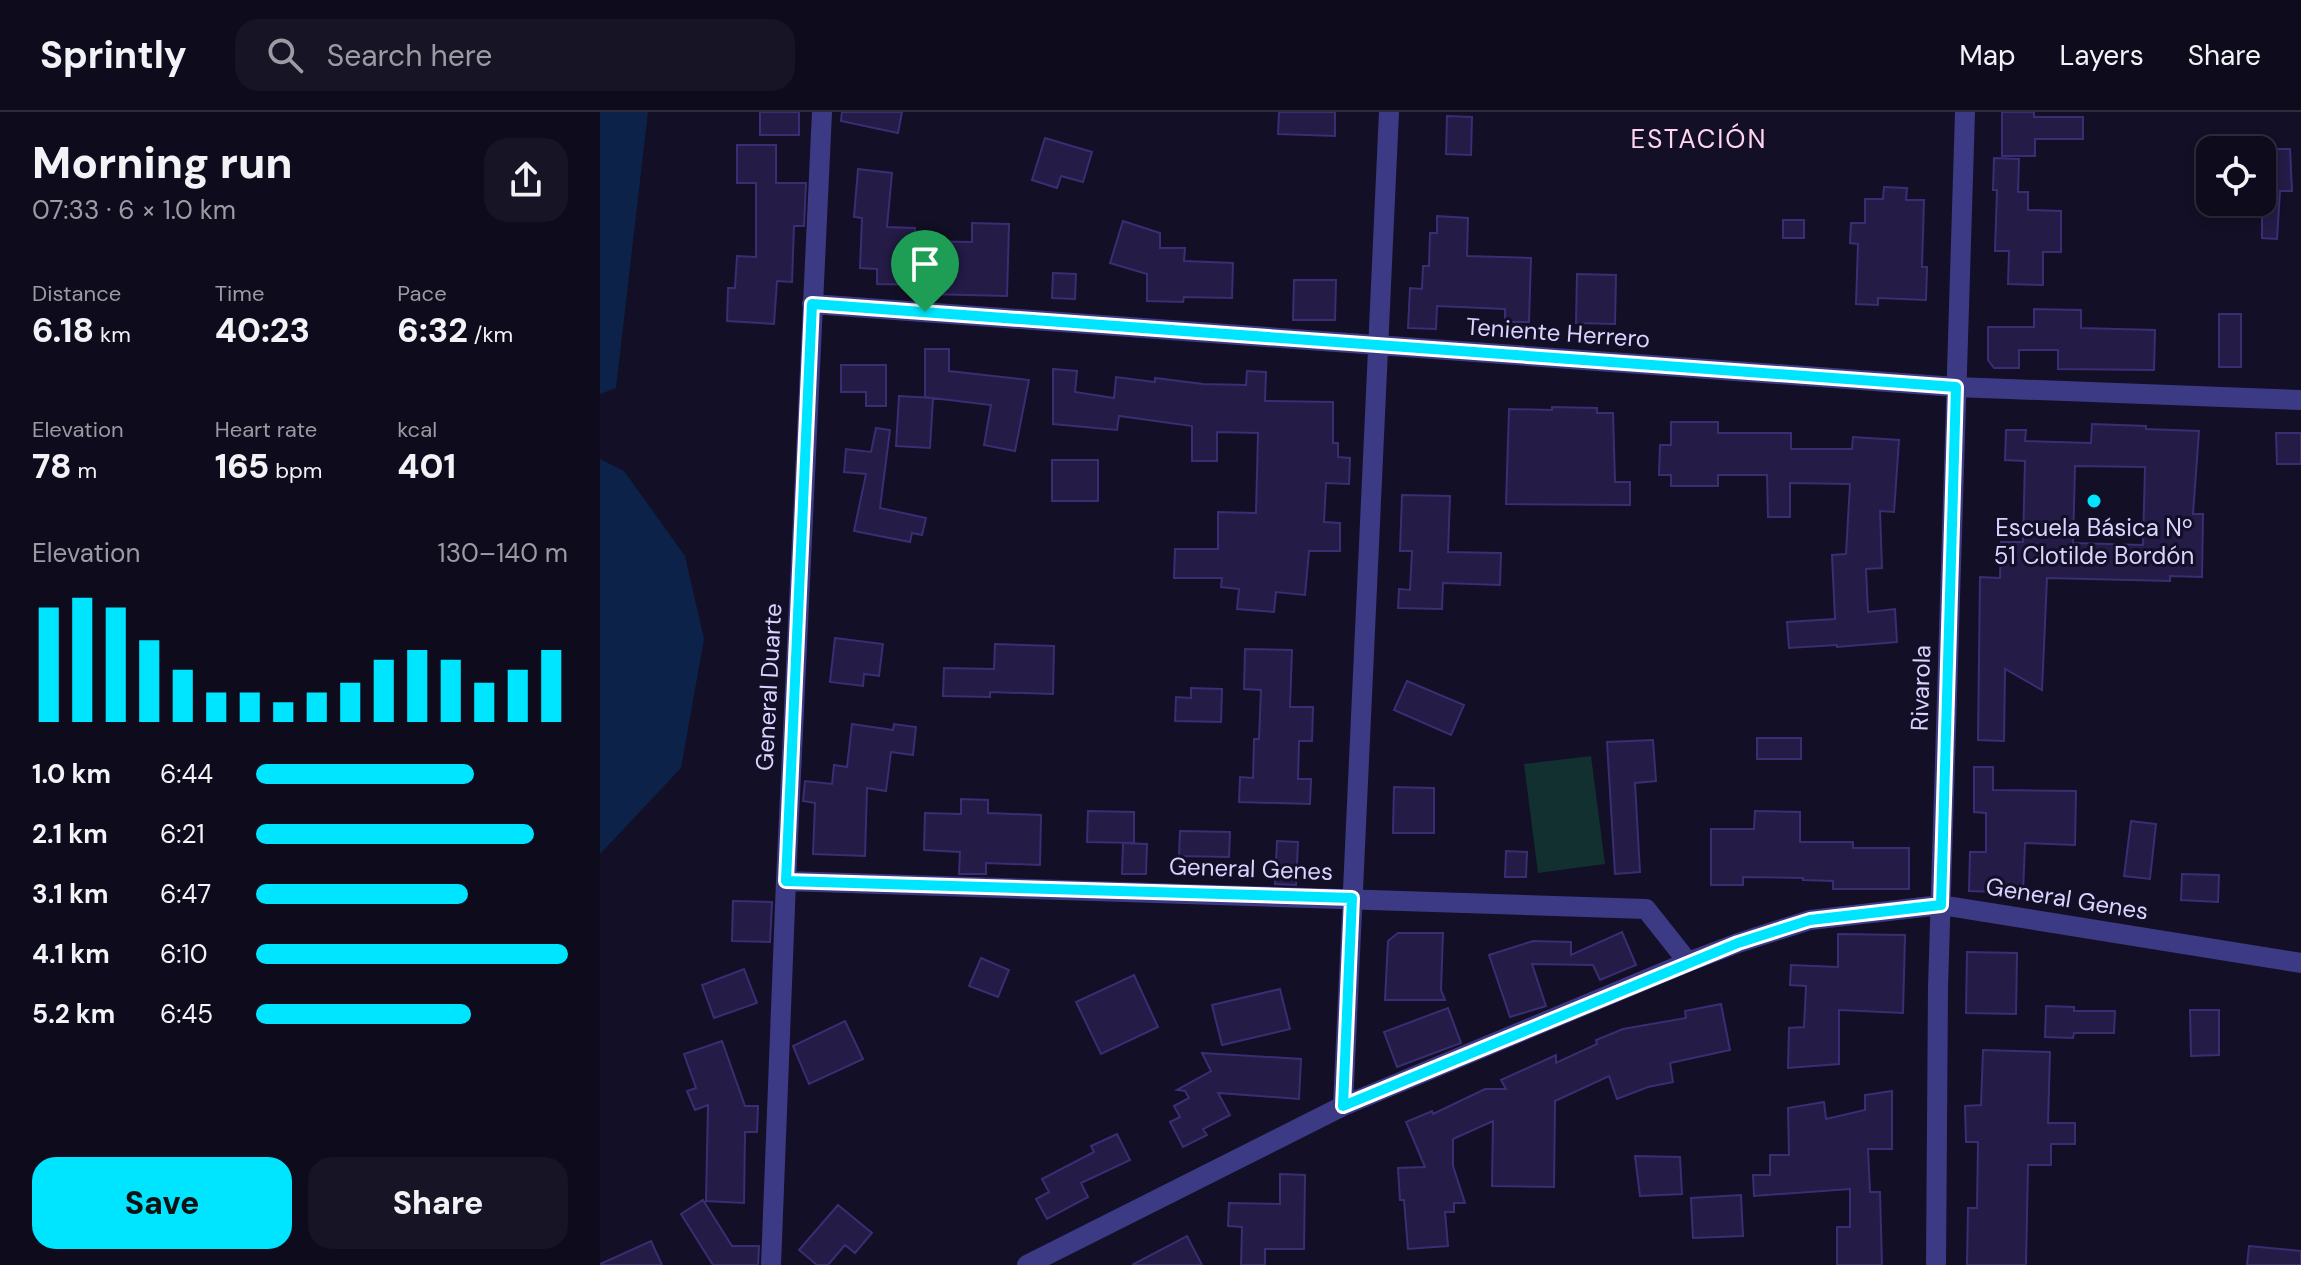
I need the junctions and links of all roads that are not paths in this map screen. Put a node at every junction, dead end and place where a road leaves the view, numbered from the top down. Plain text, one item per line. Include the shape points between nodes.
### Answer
1 (822, 112) edge
2 (1389, 112) edge
3 (1965, 112) edge
4 (812, 304) junction
5 (1378, 346) junction
6 (1956, 387) junction
7 (2301, 400) edge
8 (786, 881) junction
9 (1352, 898) junction
10 (1941, 905) junction
11 (1688, 962) junction
12 (2301, 963) edge
13 (1343, 1106) junction
14 (771, 1265) edge
15 (1027, 1265) edge
16 (1936, 1265) edge

1 - 4 street, General Duarte
2 - 5 street
3 - 6 street, Rivarola
4 - 5 street, Teniente Herrero
4 - 8 street, General Duarte
5 - 6 street, Teniente Herrero
5 - 9 street
6 - 7 street, Teniente Herrero
6 - 10 street, Rivarola
8 - 9 street, General Genes
8 - 14 street, General Duarte
9 - 11 street, General Genes via 1646,909
9 - 13 street
10 - 11 street, General Genes via 1810,920
10 - 12 street, General Genes
10 - 16 street, Rivarola
11 - 13 street, General Genes
13 - 15 street, General Genes

